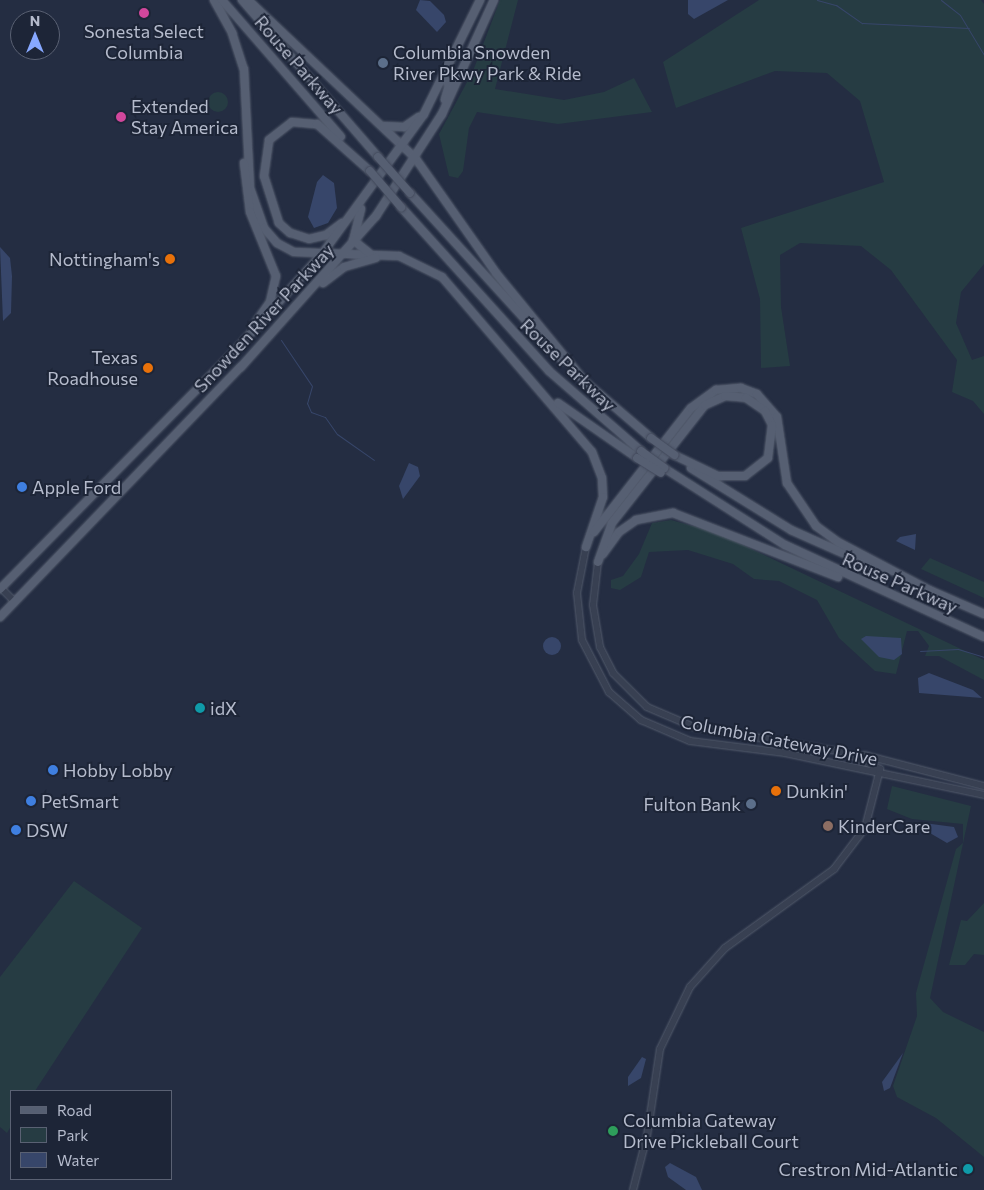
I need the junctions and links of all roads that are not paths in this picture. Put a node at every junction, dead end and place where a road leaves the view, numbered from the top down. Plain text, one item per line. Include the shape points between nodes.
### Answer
1 (214, 0) edge
2 (222, 0) edge
3 (242, 0) edge
4 (248, 0) edge
5 (480, 0) edge
6 (494, 0) edge
7 (444, 77) junction
8 (424, 114) junction
9 (382, 126) junction
10 (425, 144) junction
11 (404, 146) junction
12 (248, 148) junction
13 (416, 159) junction
14 (370, 171) junction
15 (363, 202) junction
16 (354, 242) junction
17 (322, 254) junction
18 (343, 254) junction
19 (372, 254) junction
20 (399, 256) junction
21 (232, 354) junction
22 (241, 367) junction
23 (532, 380) junction
24 (586, 383) junction
25 (639, 454) junction
26 (674, 455) junction
27 (586, 547) junction
28 (598, 562) junction
29 (0, 588) edge
30 (933, 592) junction
31 (15, 602) junction
32 (0, 604) edge
33 (905, 604) junction
34 (6, 611) junction
35 (984, 614) edge
36 (0, 617) edge
37 (984, 637) edge
38 (842, 752) junction
39 (881, 774) junction
40 (984, 786) edge
41 (984, 795) edge
42 (633, 1190) edge

1 - 12 main road via 232,33 244,68
2 - 14 main road, Rouse Parkway
3 - 24 main road, Rouse Parkway, bridge via 498,294
4 - 9 main road
5 - 7 main road, Snowden River Parkway
6 - 10 main road, Snowden River Parkway via 464,72
7 - 8 main road, Snowden River Parkway
7 - 10 main road via 448,92
8 - 9 main road via 404,127
8 - 11 main road, Snowden River Parkway
9 - 11 main road
10 - 13 main road, Snowden River Parkway
11 - 13 main road
11 - 15 main road, Snowden River Parkway
12 - 17 main road via 252,200 264,228 286,249
12 - 21 main road via 243,176 247,200 273,260 275,284 262,314
13 - 16 main road, Snowden River Parkway
13 - 24 main road via 496,273
14 - 15 main road via 324,128 311,122 280,128 266,147 268,197 275,216 290,233 302,238 322,237
14 - 25 main road, Rouse Parkway, bridge via 542,364
15 - 16 main road via 353,229
15 - 17 main road, Snowden River Parkway
16 - 18 main road, Snowden River Parkway
16 - 19 main road
17 - 18 main road
17 - 21 main road, Snowden River Parkway
18 - 19 main road
18 - 22 main road, Snowden River Parkway
19 - 20 main road
20 - 22 main road via 359,261 331,275
20 - 23 main road via 442,277
21 - 29 main road, Snowden River Parkway
22 - 31 main road, Snowden River Parkway
23 - 25 main road
23 - 27 main road via 578,432 600,470 603,497
24 - 26 main road, Rouse Parkway, bridge
25 - 33 main road, Rouse Parkway, bridge via 785,546
26 - 28 main road via 718,476 745,476 768,458 772,425 765,410 746,398 725,396 705,405 612,523
26 - 30 main road, Rouse Parkway via 790,530
27 - 30 main road via 691,408 716,390 741,388 757,394 777,417 787,483 816,526 838,542
27 - 39 street, Columbia Gateway Drive via 577,594 582,640 599,678 630,712 679,738 785,753
28 - 33 main road via 626,526 644,516 673,513
28 - 38 street, Columbia Gateway Drive via 593,606 600,646 612,672 647,707 694,727
29 - 31 street
30 - 35 main road, Rouse Parkway
31 - 34 main road, Snowden River Parkway
32 - 34 street
33 - 37 main road, Rouse Parkway
34 - 36 main road, Snowden River Parkway
38 - 39 street via 876,763
38 - 40 street, Columbia Gateway Drive
39 - 41 street, Columbia Gateway Drive
39 - 42 street, Columbia Gateway Drive via 865,828 846,856 819,883 726,948 680,1003 660,1050 647,1136

